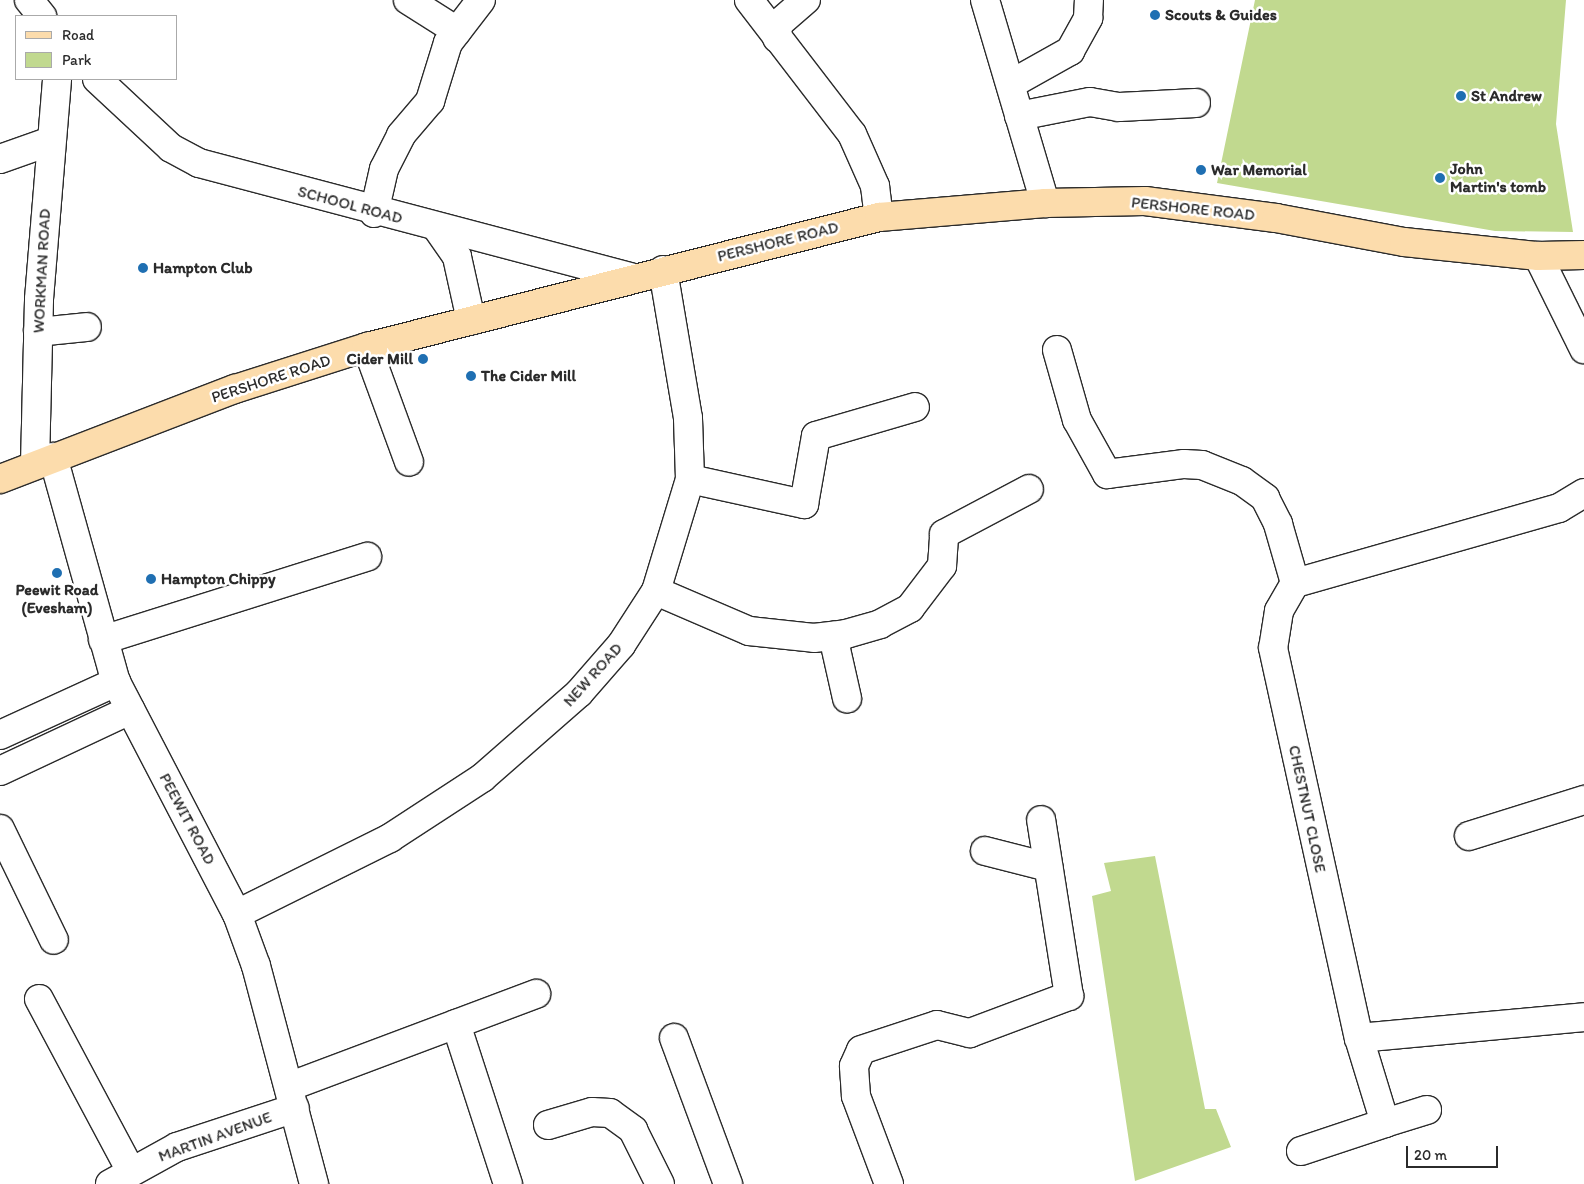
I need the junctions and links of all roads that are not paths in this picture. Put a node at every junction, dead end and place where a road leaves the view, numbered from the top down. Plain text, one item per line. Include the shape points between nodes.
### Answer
1 (30, 0) edge
2 (408, 0) edge
3 (481, 0) edge
4 (749, 0) edge
5 (806, 0) edge
6 (985, 0) edge
7 (1089, 0) edge
8 (41, 15) edge
9 (457, 31) junction
10 (776, 38) junction
11 (57, 80) edge
12 (98, 80) edge
13 (1011, 84) junction
14 (1196, 103) dead end
15 (1019, 116) junction
16 (51, 141) junction
17 (0, 160) edge
18 (1045, 203) junction
19 (374, 213) junction
20 (879, 217) junction
21 (437, 228) junction
22 (1584, 255) edge
23 (1538, 256) junction
24 (663, 270) junction
25 (631, 277) junction
26 (471, 320) junction
27 (87, 327) dead end
28 (38, 332) junction
29 (368, 347) junction
30 (1584, 349) edge
31 (1057, 350) dead end
32 (915, 407) dead end
33 (44, 461) junction
34 (409, 462) dead end
35 (0, 479) edge
36 (690, 479) junction
37 (1029, 489) dead end
38 (1584, 492) edge
39 (367, 557) dead end
40 (1295, 583) junction
41 (656, 591) junction
42 (832, 636) junction
43 (103, 640) junction
44 (116, 682) junction
45 (847, 698) dead end
46 (130, 710) junction
47 (0, 736) edge
48 (0, 771) edge
49 (1584, 800) edge
50 (1041, 820) dead end
51 (0, 829) edge
52 (1469, 836) dead end
53 (985, 851) dead end
54 (1048, 867) junction
55 (237, 914) junction
56 (54, 940) dead end
57 (536, 994) dead end
58 (40, 999) dead end
59 (1584, 1017) edge
60 (456, 1024) junction
61 (674, 1038) dead end
62 (1359, 1038) junction
63 (293, 1097) junction
64 (1427, 1110) dead end
65 (1385, 1123) junction
66 (548, 1125) dead end
67 (1300, 1151) dead end
68 (120, 1177) edge
69 (314, 1184) edge
70 (508, 1184) edge
71 (660, 1184) edge
72 (728, 1184) edge
73 (889, 1184) edge

1 - 8 street
2 - 9 street
3 - 9 street
4 - 10 street
5 - 10 street via 778,24
6 - 13 street
7 - 13 street via 1088,18 1070,51
9 - 19 street via 448,42 430,101 401,136 384,169
10 - 20 street via 852,134 875,186
11 - 16 street, WORKMAN ROAD
12 - 19 street, SCHOOL ROAD via 171,148 199,164
13 - 15 street
14 - 15 street via 1118,107 1090,102
15 - 18 street
16 - 17 street
16 - 28 street, WORKMAN ROAD
18 - 20 main road, PERSHORE ROAD
18 - 23 main road, PERSHORE ROAD via 1145,201 1276,218 1404,242
19 - 21 street, SCHOOL ROAD
20 - 24 main road, PERSHORE ROAD
21 - 25 street, SCHOOL ROAD
21 - 26 street via 457,257
22 - 23 main road, PERSHORE ROAD
23 - 30 street
24 - 25 main road, PERSHORE ROAD
24 - 36 street, NEW ROAD via 688,418
25 - 26 main road, PERSHORE ROAD
26 - 29 main road, PERSHORE ROAD
27 - 28 street
28 - 33 street, WORKMAN ROAD
29 - 33 main road, PERSHORE ROAD via 235,389
29 - 34 street
31 - 40 street via 1077,420 1107,474 1184,464 1221,471 1265,498 1278,524
32 - 36 street via 816,436 804,504
33 - 35 main road, PERSHORE ROAD
33 - 43 street, PEEWIT ROAD
36 - 41 street, NEW ROAD
37 - 42 street via 944,534 942,566 910,608 880,624
38 - 40 street via 1559,508
39 - 43 street
40 - 62 street, CHESTNUT CLOSE via 1279,611 1273,648
41 - 42 street via 749,631
41 - 55 street, NEW ROAD via 621,644 579,693 482,778 390,838
42 - 45 street
43 - 44 street, PEEWIT ROAD
44 - 46 street, PEEWIT ROAD
44 - 47 street
46 - 48 street
46 - 55 street, PEEWIT ROAD
49 - 52 street
50 - 54 street
51 - 56 street
53 - 54 street
54 - 73 street via 1069,996 970,1033 938,1024 861,1050 854,1066 856,1096
55 - 63 street, PEEWIT ROAD
57 - 60 street, MARTIN AVENUE
58 - 68 street
59 - 62 street
60 - 63 street, MARTIN AVENUE
60 - 70 street
61 - 72 street
62 - 65 street, CHESTNUT CLOSE
63 - 68 street, MARTIN AVENUE via 177,1147
63 - 69 street, PEEWIT ROAD
64 - 65 street
65 - 67 street
66 - 71 street via 592,1112 610,1113 633,1130

